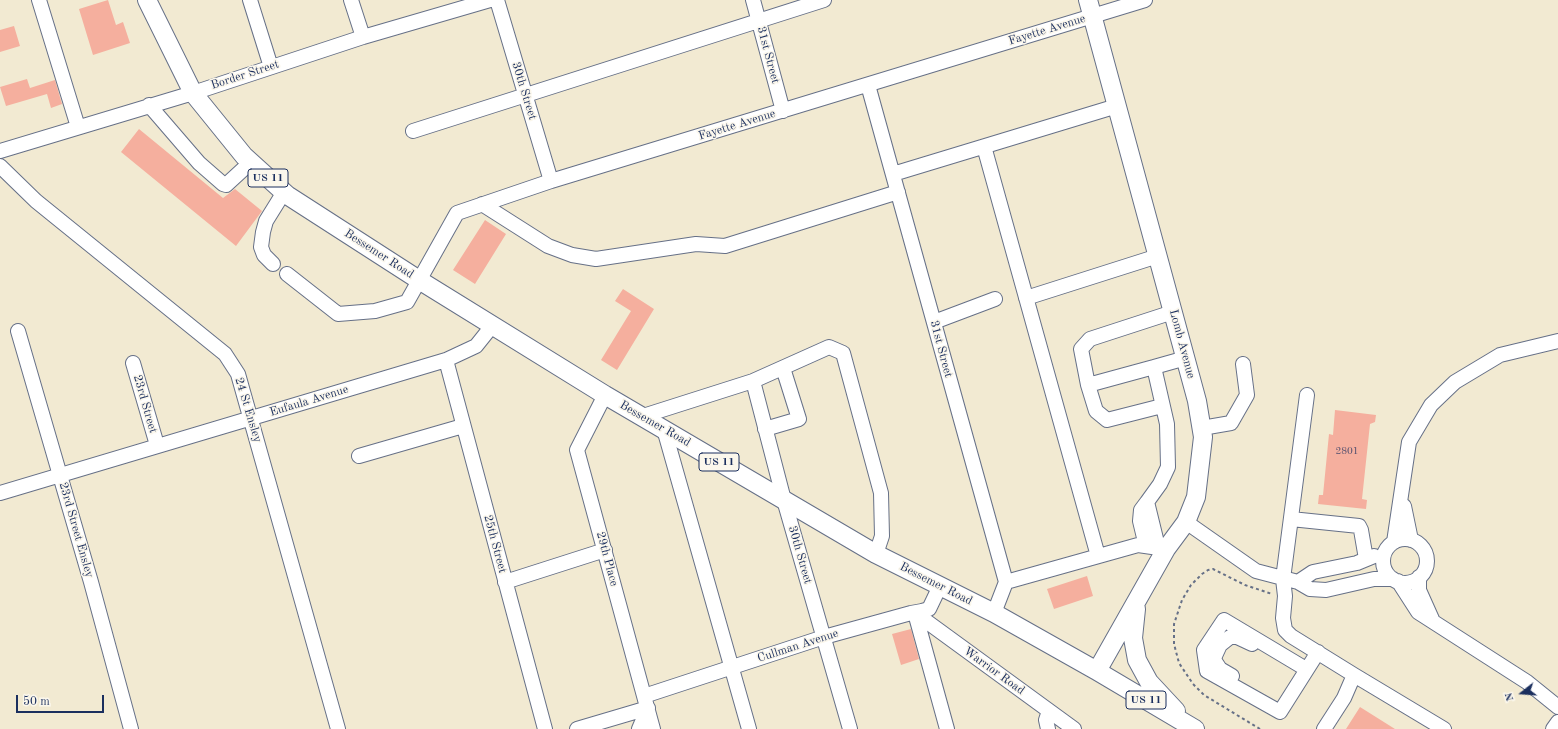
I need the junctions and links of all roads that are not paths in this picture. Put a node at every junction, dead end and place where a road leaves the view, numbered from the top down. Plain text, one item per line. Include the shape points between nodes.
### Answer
1 (38, 0) edge
2 (147, 0) edge
3 (250, 0) edge
4 (351, 0) edge
5 (490, 0) edge
6 (497, 0) edge
7 (753, 0) edge
8 (824, 0) edge
9 (1145, 0) edge
10 (450, 6) edge
11 (1090, 8) edge
12 (759, 20) junction
13 (363, 37) junction
14 (271, 67) junction
15 (868, 85) junction
16 (193, 92) junction
17 (525, 95) junction
18 (149, 105) junction
19 (1117, 106) junction
20 (783, 111) junction
21 (78, 127) junction
22 (413, 131) dead end
23 (982, 147) junction
24 (0, 151) edge
25 (251, 162) junction
26 (0, 166) edge
27 (893, 174) junction
28 (551, 181) junction
29 (284, 192) junction
30 (898, 192) junction
31 (482, 204) junction
32 (1158, 256) junction
33 (273, 264) dead end
34 (287, 274) dead end
35 (419, 280) junction
36 (1026, 298) junction
37 (995, 299) dead end
38 (1173, 312) junction
39 (934, 322) junction
40 (492, 326) junction
41 (18, 331) dead end
42 (1558, 341) edge
43 (1186, 358) junction
44 (446, 360) junction
45 (133, 363) dead end
46 (1243, 364) dead end
47 (1154, 367) junction
48 (783, 368) junction
49 (753, 381) junction
50 (1088, 385) junction
51 (605, 395) junction
52 (1307, 395) dead end
53 (1162, 406) junction
54 (642, 416) junction
55 (251, 418) junction
56 (464, 426) junction
57 (1202, 428) junction
58 (664, 429) junction
59 (765, 429) junction
60 (157, 445) junction
61 (359, 456) dead end
62 (60, 473) junction
63 (1402, 490) junction
64 (0, 493) edge
65 (784, 500) junction
66 (1291, 519) junction
67 (1186, 522) junction
68 (1411, 540) junction
69 (1156, 547) junction
70 (1389, 547) junction
71 (605, 550) junction
72 (876, 554) junction
73 (1098, 556) junction
74 (1366, 559) junction
75 (1419, 577) junction
76 (1283, 579) junction
77 (1395, 580) junction
78 (505, 582) junction
79 (1006, 582) junction
80 (1298, 582) junction
81 (940, 586) junction
82 (1139, 597) junction
83 (915, 613) junction
84 (994, 613) junction
85 (1433, 621) junction
86 (824, 637) junction
87 (1272, 648) junction
88 (1318, 652) junction
89 (732, 667) junction
90 (1306, 668) junction
91 (1097, 670) junction
92 (1354, 675) junction
93 (1261, 701) junction
94 (646, 702) junction
95 (1558, 707) edge
96 (1049, 711) junction
97 (1558, 722) edge
98 (1192, 727) edge
99 (131, 729) edge
100 (338, 729) edge
101 (545, 729) edge
102 (577, 729) edge
103 (639, 729) edge
104 (653, 729) edge
105 (749, 729) edge
106 (850, 729) edge
107 (947, 729) edge
108 (1048, 729) edge
109 (1074, 729) edge
110 (1324, 729) edge
111 (1444, 729) edge
112 (1553, 729) edge

1 - 21 street
2 - 16 main road, US 11
3 - 14 street
4 - 13 street
5 - 10 street, Border Street
6 - 17 street, 30th Street
7 - 12 street, 31st Street
8 - 12 street
9 - 11 street, Fayette Avenue
10 - 13 street, Border Street
11 - 15 street, Fayette Avenue
11 - 19 main road, Lomb Avenue
12 - 17 street
12 - 20 street, 31st Street
13 - 14 street, Border Street
14 - 16 street, Border Street
15 - 20 street, Fayette Avenue
15 - 27 street, 31st Street
16 - 18 street, Border Street
16 - 25 main road, Bessemer Road / US 11
17 - 22 street
17 - 28 street, 30th Street
18 - 21 street, Border Street
18 - 25 street via 199,163 223,184 226,185
19 - 23 street
19 - 32 main road, Lomb Avenue
20 - 28 street, Fayette Avenue
21 - 24 street, Border Street
23 - 27 street
23 - 36 street via 985,150
25 - 29 main road, Bessemer Road / US 11
26 - 55 street, 24 St Ensley via 36,202 225,354 238,374
27 - 30 street, 31st Street
28 - 31 street, Fayette Avenue
29 - 33 street via 266,221 263,232 261,247 264,255
29 - 35 main road, Bessemer Road / US 11
30 - 31 street via 725,246 696,244 596,258 572,255 548,246
30 - 39 street, 31st Street
31 - 35 street, Fayette Avenue via 458,213
32 - 36 street
32 - 38 main road, Lomb Avenue
34 - 35 street, Fayette Avenue via 338,314 375,312 407,302
35 - 40 main road, Bessemer Road / US 11
36 - 73 street
37 - 39 street
38 - 43 main road, Lomb Avenue
38 - 50 street via 1090,339 1081,349
39 - 79 street, 31st Street
40 - 44 street, Eufaula Avenue via 476,346
40 - 51 main road, Bessemer Road / US 11
41 - 62 street, 23rd Street Ensley
42 - 63 street via 1500,355 1455,382 1436,400 1409,442
43 - 47 street
43 - 57 main road, Lomb Avenue via 1198,401
44 - 55 street, Eufaula Avenue
44 - 56 street, 25th Street
45 - 60 street, 23rd Street
46 - 57 street via 1246,395 1231,423
47 - 50 street
47 - 53 street
48 - 49 street
48 - 59 street via 799,419
48 - 72 street via 829,347 842,353 881,494 882,536
49 - 54 street
49 - 59 street, 30th Street
50 - 53 street via 1096,411 1107,420
51 - 54 main road, Bessemer Road / US 11
51 - 71 street, 29th Place via 577,450
52 - 66 street
53 - 69 street via 1167,424 1168,467 1160,484 1141,510 1140,520
54 - 58 main road, Bessemer Road / US 11
55 - 60 street, Eufaula Avenue
55 - 100 street, 24 St Ensley
56 - 61 street
56 - 78 street, 25th Street
57 - 67 main road, Lomb Avenue via 1196,497
58 - 65 main road, Bessemer Road / US 11
58 - 89 street
59 - 65 street, 30th Street
60 - 62 street, Eufaula Avenue
62 - 64 street, Eufaula Avenue
62 - 99 street, 23rd Street Ensley
63 - 68 street
63 - 70 street via 1399,516
65 - 72 main road, Bessemer Road / US 11
65 - 86 street, 30th Street
66 - 74 street via 1359,526
66 - 76 street
67 - 69 main road, Lomb Avenue
67 - 76 street via 1256,572
68 - 70 street via 1399,539
68 - 75 street via 1422,548 1426,558 1426,567
69 - 73 street via 1138,545
69 - 82 main road, Lomb Avenue
70 - 74 street
70 - 77 street via 1384,567
71 - 78 street
71 - 94 street, 29th Place
72 - 81 main road, Bessemer Road / US 11
73 - 79 street
74 - 80 street via 1331,570 1313,572
75 - 77 street via 1413,581
75 - 85 street via 1419,590
76 - 80 street
76 - 88 street via 1285,630
77 - 80 street via 1374,579 1326,590 1310,589
77 - 85 street via 1418,612
78 - 101 street, 25th Street
79 - 84 street
81 - 83 street, Cullman Avenue via 929,609
81 - 84 main road, Bessemer Road / US 11
82 - 91 main road, Lomb Avenue
82 - 98 main road via 1133,638 1137,660 1149,682
83 - 86 street, Cullman Avenue
83 - 96 street, Warrior Road
83 - 107 street
84 - 91 main road, Bessemer Road / US 11
85 - 95 street via 1527,682
86 - 89 street, Cullman Avenue
86 - 106 street, 30th Street
87 - 90 street
87 - 93 street via 1261,650 1237,637 1230,637 1220,645 1214,658 1220,669 1254,689
87 - 93 street via 1224,620 1204,650 1208,671
88 - 90 street
88 - 92 street
89 - 94 street, Cullman Avenue
89 - 105 street
90 - 93 street via 1280,712
91 - 98 main road, Bessemer Road / US 11
92 - 110 street via 1344,698
92 - 111 street
94 - 102 street, Cullman Avenue
94 - 103 street
94 - 104 street, 29th Place
96 - 108 street via 1046,720
96 - 109 street, Warrior Road
97 - 112 street

